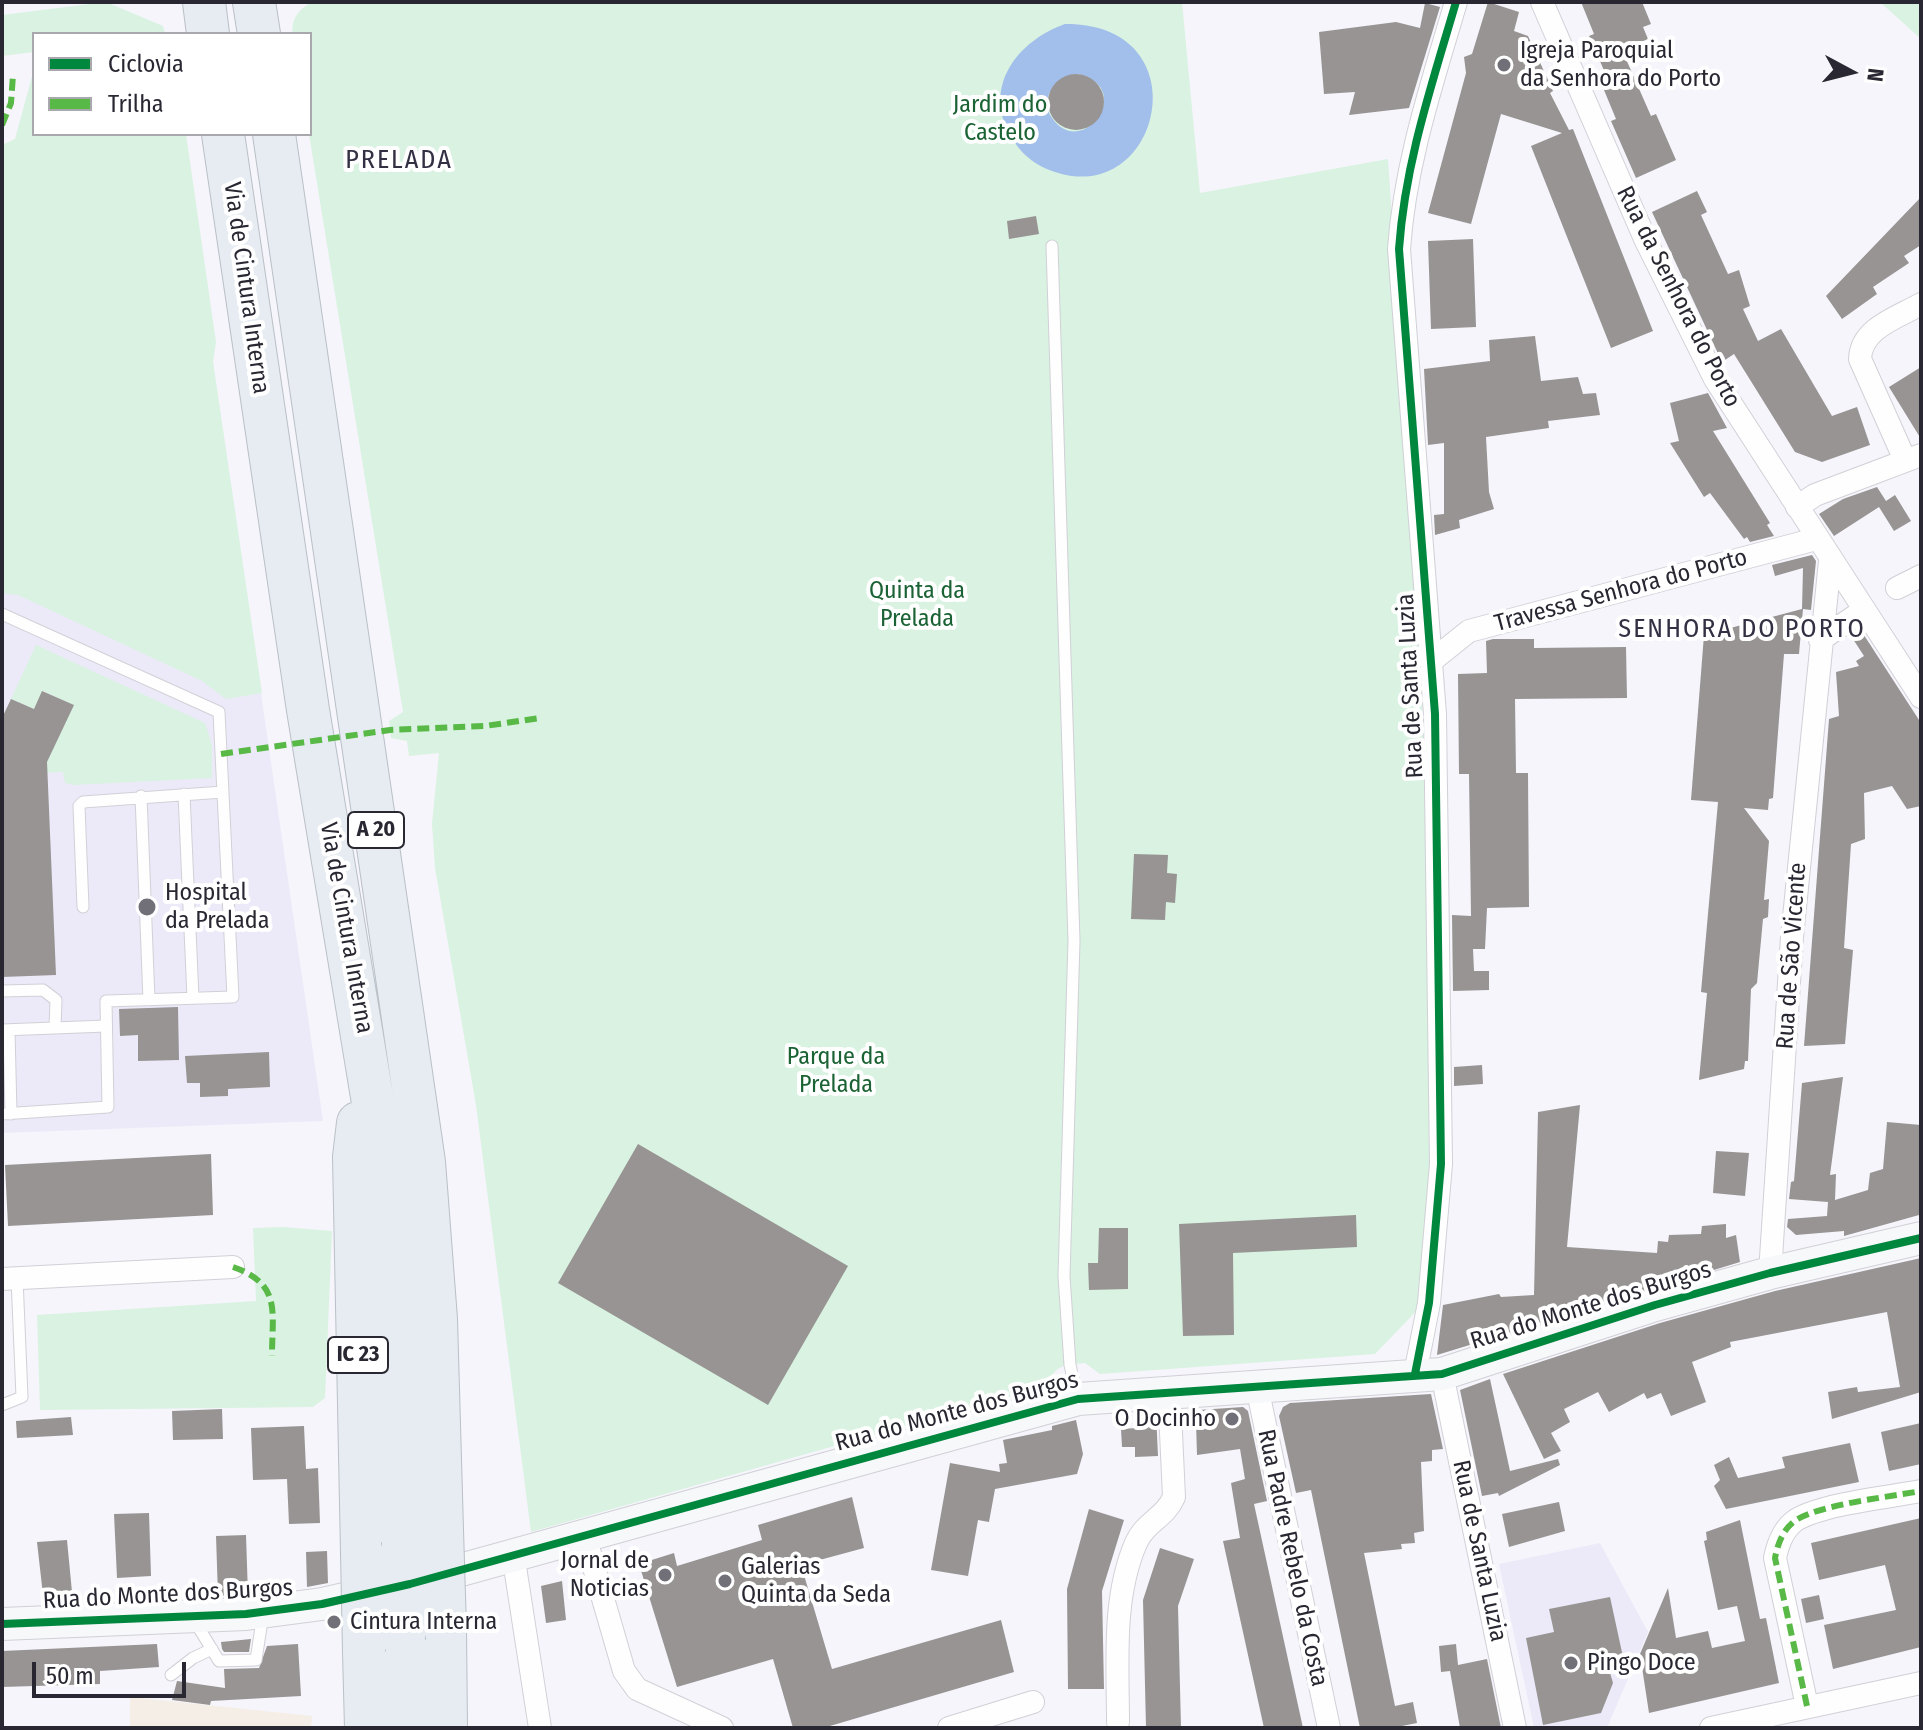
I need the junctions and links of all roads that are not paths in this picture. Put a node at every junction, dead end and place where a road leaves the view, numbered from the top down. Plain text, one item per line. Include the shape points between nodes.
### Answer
1 (204, 2) edge
2 (254, 2) edge
3 (1456, 2) edge
4 (1542, 2) edge
5 (208, 32) edge
6 (259, 32) edge
7 (223, 136) edge
8 (274, 136) edge
9 (1052, 246) dead end
10 (1921, 304) edge
11 (1913, 458) edge
12 (1797, 507) junction
13 (1816, 539) junction
14 (1830, 561) junction
15 (1921, 576) edge
16 (1897, 588) dead end
17 (1864, 610) junction
18 (2, 614) edge
19 (1820, 640) junction
20 (1434, 659) junction
21 (1921, 697) edge
22 (223, 792) junction
23 (184, 794) junction
24 (141, 796) junction
25 (83, 907) dead end
26 (2, 991) edge
27 (193, 998) junction
28 (149, 1000) junction
29 (106, 1026) junction
30 (55, 1028) junction
31 (5, 1030) edge
32 (367, 1053) junction
33 (6, 1114) edge
34 (1921, 1238) edge
35 (233, 1267) dead end
36 (1770, 1273) junction
37 (10, 1278) edge
38 (1428, 1374) junction
39 (1257, 1387) junction
40 (1169, 1390) junction
41 (1078, 1399) junction
42 (2, 1405) edge
43 (1921, 1491) edge
44 (584, 1533) junction
45 (513, 1554) junction
46 (263, 1612) junction
47 (192, 1616) junction
48 (2, 1624) edge
49 (212, 1649) junction
50 (171, 1675) dead end
51 (1921, 1683) edge
52 (1033, 1702) dead end
53 (1807, 1706) junction
54 (1118, 1722) dead end
55 (366, 1728) edge
56 (404, 1728) edge
57 (446, 1728) edge
58 (540, 1728) edge
59 (722, 1728) edge
60 (949, 1728) edge
61 (1329, 1728) edge
62 (1515, 1728) edge
63 (1711, 1728) edge

1 - 5 highway
2 - 6 highway
3 - 20 street, Rua de Santa Luzia via 1411,153 1399,249
4 - 12 street, Rua da Senhora do Porto via 1646,241 1715,379
7 - 32 highway, Via de Cintura Interna / A 20 via 308,710
8 - 57 highway, Via de Cintura Interna / A 20, bridge via 423,1148 436,1319
9 - 41 lane via 1074,941 1064,1276 1070,1365
10 - 11 street via 1867,335 1860,345 1860,359
11 - 12 street via 1815,495
12 - 13 street, Rua da Senhora do Porto
13 - 14 street, Rua da Senhora do Porto
13 - 20 street, Travessa Senhora do Porto via 1469,631
14 - 17 street, Rua da Senhora do Porto
14 - 19 street, Rua de São Vicente
15 - 16 street
17 - 19 street
17 - 21 street, Rua da Senhora do Porto
18 - 22 lane via 219,712
19 - 36 street, Rua de São Vicente via 1792,937
20 - 38 street, Rua de Santa Luzia via 1441,1164
22 - 23 lane
22 - 27 lane via 233,997
23 - 24 lane
23 - 27 lane
24 - 25 lane via 87,799 79,806
24 - 28 lane
26 - 30 lane via 43,990 56,1000
27 - 28 lane
28 - 29 lane via 106,1001
29 - 30 lane
29 - 33 lane via 108,1107
30 - 31 lane
31 - 33 lane
32 - 55 highway, IC 23, bridge via 354,1157
32 - 56 highway, Via de Cintura Interna / A 20, bridge via 390,1238 403,1542
34 - 36 main road, Rua do Monte dos Burgos
35 - 37 street
36 - 38 main road, Rua do Monte dos Burgos
37 - 42 lane via 22,1397
38 - 39 main road, Rua do Monte dos Burgos
38 - 62 street, Rua de Santa Luzia
39 - 40 main road, Rua do Monte dos Burgos
39 - 61 street, Rua Padre Rebelo da Costa
40 - 41 main road, Rua do Monte dos Burgos
40 - 54 street via 1174,1497 1168,1511 1144,1527 1134,1545 1119,1621
41 - 44 main road, Rua do Monte dos Burgos
43 - 53 street via 1816,1513 1797,1520 1782,1536 1775,1558
44 - 45 main road, Rua do Monte dos Burgos
44 - 59 street via 624,1671 637,1689
45 - 46 main road, Rua do Monte dos Burgos via 410,1584
45 - 58 street
46 - 47 main road, Rua do Monte dos Burgos
46 - 49 lane via 256,1660 219,1661
47 - 48 main road, Rua do Monte dos Burgos
47 - 49 lane
49 - 50 lane
51 - 53 street
52 - 60 street
53 - 63 street

